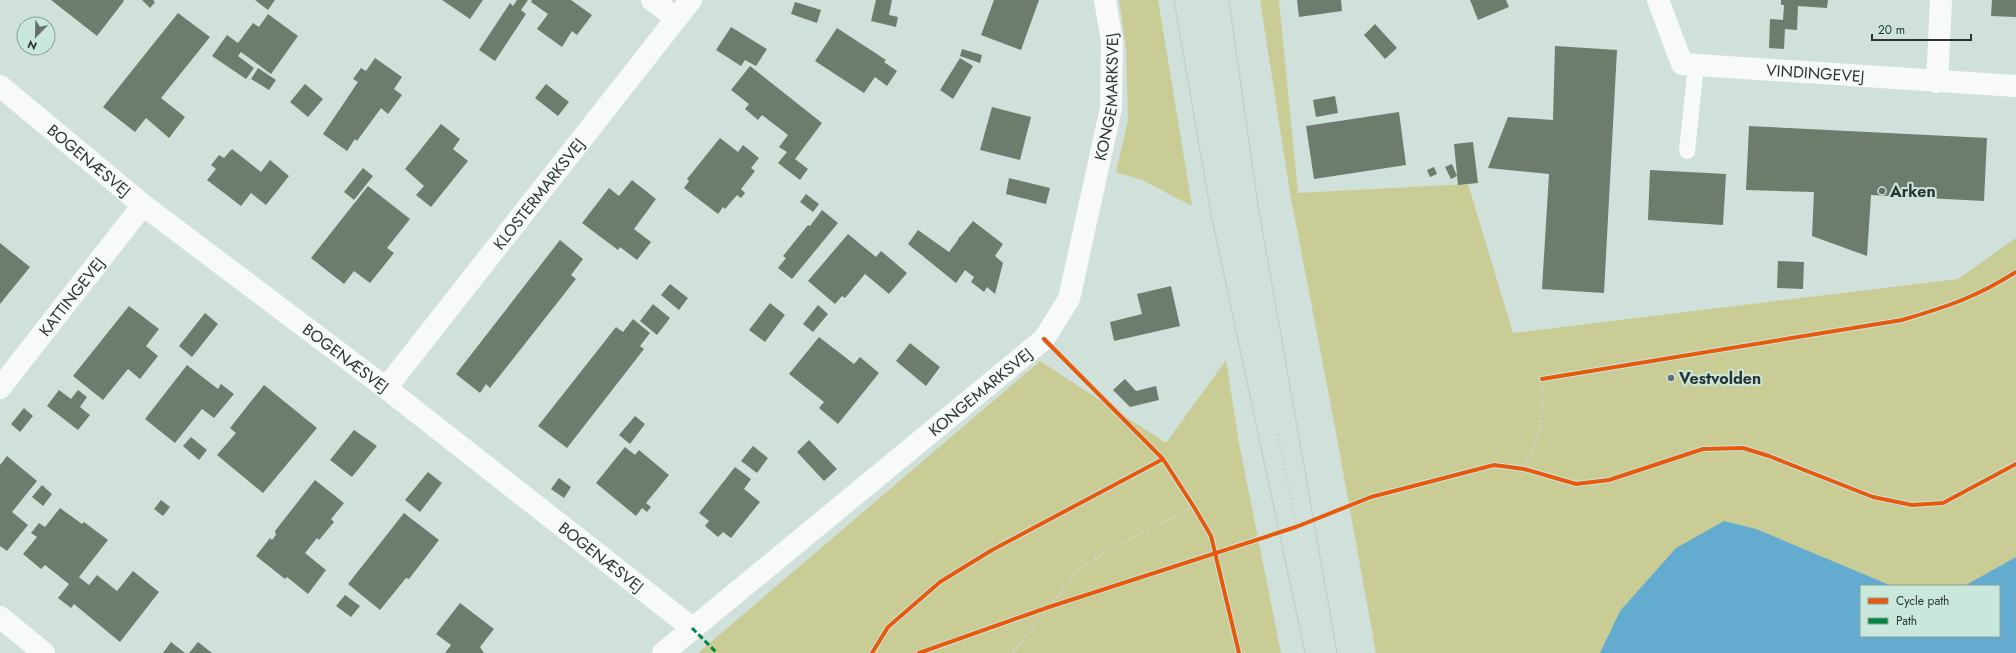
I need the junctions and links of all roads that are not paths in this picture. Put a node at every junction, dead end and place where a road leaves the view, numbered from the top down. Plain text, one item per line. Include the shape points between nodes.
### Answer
1 (652, 0) edge
2 (691, 0) edge
3 (1104, 0) edge
4 (1658, 0) edge
5 (1941, 0) edge
6 (676, 18) junction
7 (1696, 65) junction
8 (1937, 82) junction
9 (0, 86) edge
10 (2016, 86) edge
11 (1687, 151) dead end
12 (143, 205) junction
13 (0, 388) edge
14 (386, 388) junction
15 (0, 617) edge
16 (692, 628) junction
17 (44, 653) edge
18 (664, 653) edge

1 - 6 street
2 - 6 street, KLOSTERMARKSVEJ
3 - 16 street, KONGEMARKSVEJ via 1112,41 1111,108 1069,299 1044,339
4 - 7 street, VINDINGEVEJ via 1682,64
5 - 8 street
6 - 14 street, KLOSTERMARKSVEJ
7 - 8 street, VINDINGEVEJ
7 - 11 lane
8 - 10 street, VINDINGEVEJ
9 - 12 street, BOGENÆSVEJ
12 - 13 street, KATTINGEVEJ
12 - 14 street, BOGENÆSVEJ
14 - 16 street, BOGENÆSVEJ
15 - 17 street
16 - 18 street, KONGEMARKSVEJ

